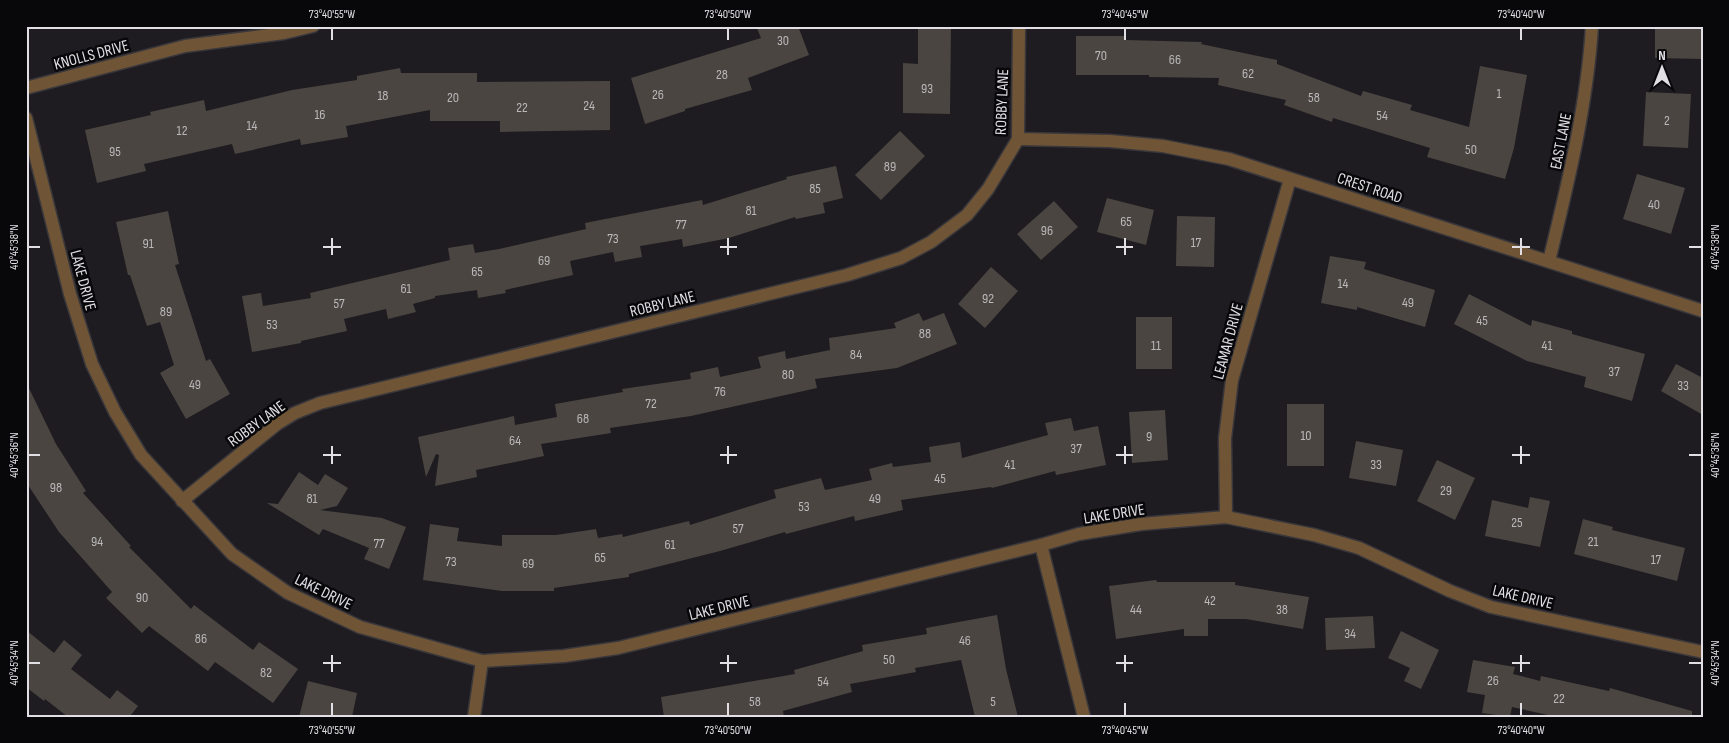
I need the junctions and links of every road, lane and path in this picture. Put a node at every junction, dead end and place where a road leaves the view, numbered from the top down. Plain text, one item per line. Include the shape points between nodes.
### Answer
1 (313, 26) edge
2 (1019, 26) edge
3 (1592, 26) edge
4 (26, 88) edge
5 (26, 118) edge
6 (1018, 139) junction
7 (1290, 178) junction
8 (1549, 261) junction
9 (1703, 311) edge
10 (182, 501) junction
11 (1226, 517) junction
12 (1041, 546) junction
13 (1703, 652) edge
14 (482, 661) junction
15 (474, 717) edge
16 (1084, 717) edge

1 - 4 street, KNOLLS DRIVE via 185,46
2 - 6 street, ROBBY LANE
3 - 8 street, EAST LANE via 1590,64 1578,138
5 - 10 street, LAKE DRIVE via 70,294 92,364 115,412 141,455
6 - 7 street, CREST ROAD via 1163,146 1229,159
6 - 10 street, ROBBY LANE via 988,189 967,214 931,242 901,258 848,275 320,402 278,424
7 - 8 street, CREST ROAD
7 - 11 street, LEAMAR DRIVE via 1232,380 1225,438
8 - 9 street, CREST ROAD
10 - 14 street, LAKE DRIVE via 232,554 288,593 360,627
11 - 12 street, LAKE DRIVE via 1141,524 1079,534
11 - 13 street, LAKE DRIVE via 1359,548 1491,607
12 - 14 street, LAKE DRIVE via 618,648 564,656
12 - 16 street
14 - 15 street

